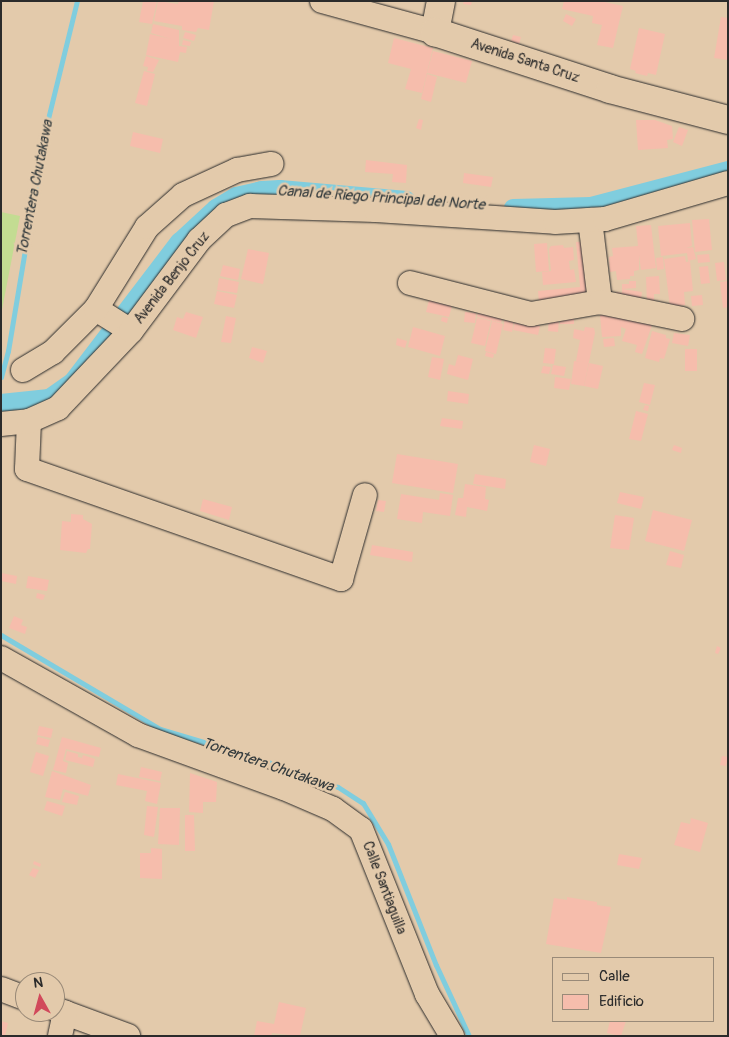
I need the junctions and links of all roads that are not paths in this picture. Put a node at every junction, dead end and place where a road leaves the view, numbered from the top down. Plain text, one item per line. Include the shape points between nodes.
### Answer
1 (322, 1) edge
2 (441, 1) edge
3 (435, 32) junction
4 (728, 120) edge
5 (271, 164) dead end
6 (728, 183) edge
7 (590, 220) junction
8 (410, 283) dead end
9 (600, 302) junction
10 (99, 311) junction
11 (682, 319) dead end
12 (128, 329) junction
13 (23, 370) dead end
14 (30, 421) junction
15 (1, 424) edge
16 (365, 494) dead end
17 (1, 658) edge
18 (1, 989) edge
19 (15, 994) edge
20 (65, 1013) edge
21 (60, 1022) edge
22 (60, 1036) edge
23 (128, 1036) edge
24 (452, 1036) edge

1 - 3 street, Avenida Santa Cruz
2 - 3 main road
3 - 4 main road, Avenida Santa Cruz via 610,89
5 - 10 street via 237,170 183,195 147,227
6 - 7 street, Avenida Benjo Cruz
7 - 9 street
7 - 12 street, Avenida Benjo Cruz via 529,221 376,210 250,206 226,214 199,240
8 - 9 street via 531,314
9 - 11 street
10 - 12 street
10 - 13 street via 54,352
12 - 14 street, Avenida Benjo Cruz via 84,383 58,408
14 - 15 street, Avenida Benjo Cruz
14 - 16 street via 27,469 341,579
17 - 24 street, Calle Santiaguilla via 138,735 284,788 333,809 361,828 426,994
18 - 19 street
20 - 23 street
21 - 22 street

